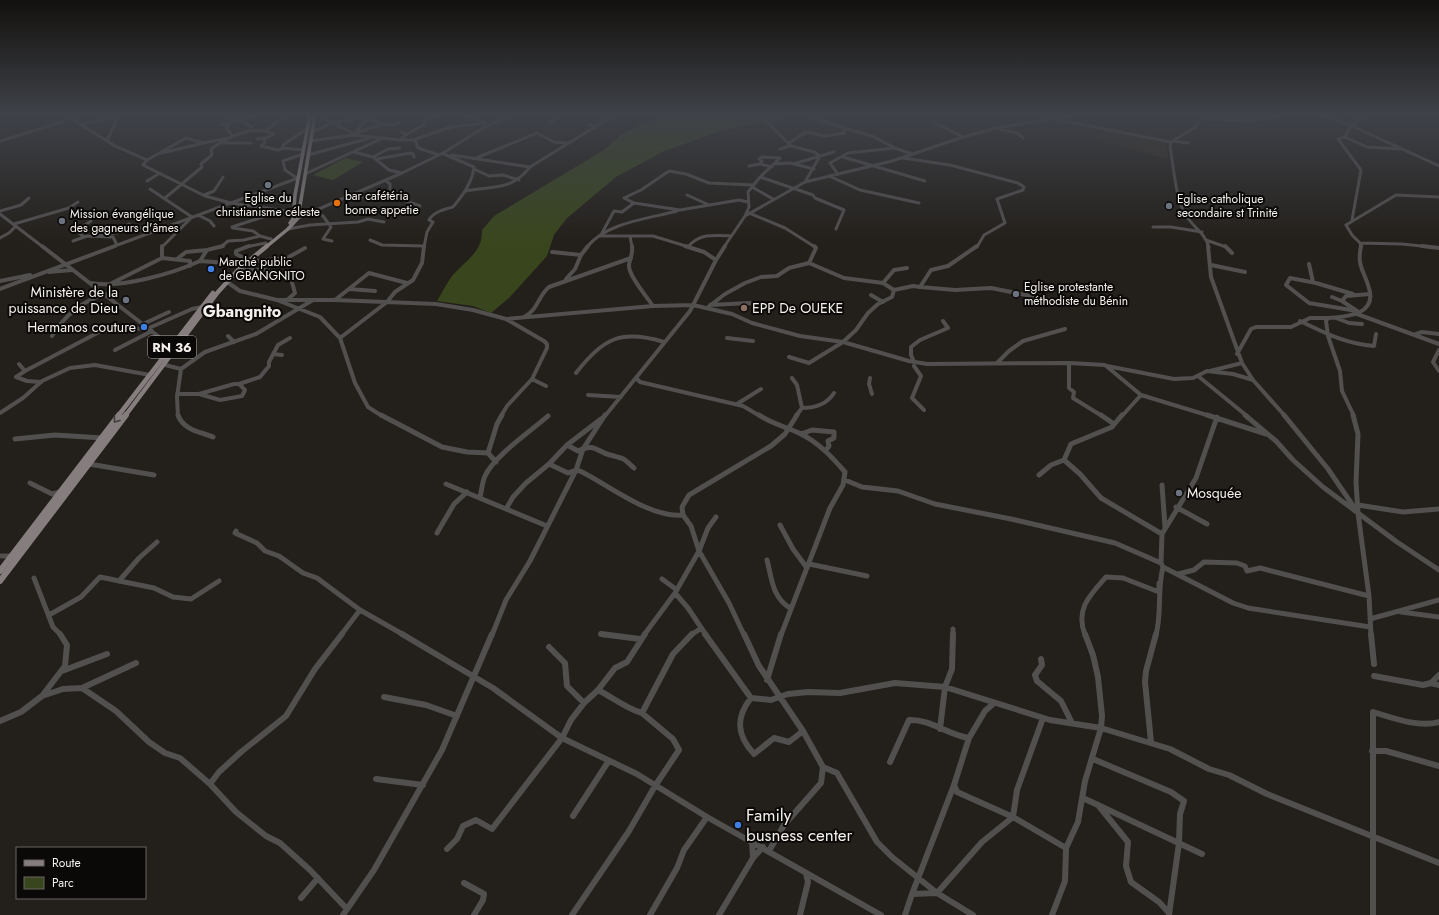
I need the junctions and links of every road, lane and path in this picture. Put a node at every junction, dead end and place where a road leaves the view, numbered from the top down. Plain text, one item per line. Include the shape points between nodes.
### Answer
1 (141, 158) edge
2 (151, 158) edge
3 (209, 158) edge
4 (292, 158) edge
5 (304, 158) edge
6 (305, 158) edge
7 (341, 158) edge
8 (384, 158) edge
9 (434, 158) edge
10 (451, 158) edge
11 (470, 158) edge
12 (477, 158) junction
13 (545, 158) edge
14 (761, 158) edge
15 (775, 158) edge
16 (814, 158) edge
17 (819, 158) edge
18 (841, 158) edge
19 (845, 158) edge
20 (901, 158) joint
21 (1174, 158) edge
22 (1353, 158) edge
23 (1421, 158) edge
24 (377, 159) joint
25 (147, 160) junction
26 (760, 164) junction
27 (793, 164) junction
28 (749, 166) dead end
29 (773, 166) junction
30 (871, 166) junction
31 (1439, 166) edge
32 (474, 167) junction
33 (530, 167) junction
34 (814, 169) junction
35 (160, 173) junction
36 (402, 173) junction
37 (837, 173) junction
38 (305, 174) junction
39 (764, 174) junction
40 (829, 176) junction
41 (222, 177) dead end
42 (760, 177) junction
43 (298, 179) junction
44 (519, 180) junction
45 (147, 181) dead end
46 (386, 181) junction
47 (925, 181) dead end
48 (776, 182) junction
49 (805, 182) junction
50 (181, 185) junction
51 (753, 186) junction
52 (150, 189) dead end
53 (791, 190) junction
54 (466, 191) junction
55 (354, 195) junction
56 (687, 195) dead end
57 (204, 196) junction
58 (1439, 197) edge
59 (29, 198) dead end
60 (165, 198) junction
61 (380, 198) dead end
62 (773, 199) junction
63 (78, 202) dead end
64 (748, 202) junction
65 (231, 203) junction
66 (634, 203) junction
67 (919, 203) dead end
68 (710, 205) junction
69 (420, 206) dead end
70 (282, 210) junction
71 (680, 210) junction
72 (314, 211) junction
73 (0, 212) edge
74 (294, 212) junction
75 (750, 213) junction
76 (198, 215) junction
77 (745, 216) junction
78 (192, 217) junction
79 (298, 218) junction
80 (1352, 220) junction
81 (91, 221) dead end
82 (384, 222) dead end
83 (129, 224) dead end
84 (329, 224) junction
85 (15, 225) junction
86 (152, 226) dead end
87 (214, 226) dead end
88 (1153, 227) dead end
89 (288, 229) junction
90 (836, 229) dead end
91 (1202, 232) junction
92 (602, 233) junction
93 (83, 236) junction
94 (115, 236) junction
95 (260, 236) junction
96 (598, 236) junction
97 (630, 236) junction
98 (731, 236) junction
99 (0, 238) edge
100 (271, 239) junction
101 (370, 240) dead end
102 (1206, 240) junction
103 (72, 241) dead end
104 (332, 241) dead end
105 (1360, 243) junction
106 (266, 244) junction
107 (116, 245) junction
108 (424, 246) junction
109 (688, 247) junction
110 (305, 248) dead end
111 (1439, 248) edge
112 (207, 250) junction
113 (552, 252) dead end
114 (1232, 253) dead end
115 (581, 256) junction
116 (162, 258) junction
117 (631, 258) junction
118 (177, 259) junction
119 (716, 260) junction
120 (200, 261) junction
121 (243, 262) junction
122 (808, 263) junction
123 (65, 264) junction
124 (233, 264) junction
125 (1309, 264) dead end
126 (1211, 265) junction
127 (190, 266) junction
128 (907, 268) dead end
129 (72, 270) junction
130 (1245, 272) dead end
131 (43, 273) junction
132 (566, 280) junction
133 (0, 281) edge
134 (87, 282) junction
135 (227, 282) junction
136 (1313, 282) junction
137 (112, 283) junction
138 (406, 283) junction
139 (882, 283) junction
140 (920, 286) junction
141 (0, 289) edge
142 (349, 289) junction
143 (894, 290) junction
144 (375, 291) dead end
145 (105, 294) junction
146 (1353, 294) junction
147 (1370, 294) junction
148 (871, 295) dead end
149 (1332, 297) dead end
150 (277, 300) junction
151 (313, 300) junction
152 (335, 300) junction
153 (1051, 300) dead end
154 (286, 301) junction
155 (1342, 301) junction
156 (387, 302) junction
157 (883, 302) junction
158 (693, 305) junction
159 (652, 306) junction
160 (709, 306) junction
161 (766, 306) dead end
162 (202, 307) junction
163 (299, 309) junction
164 (169, 312) dead end
165 (1358, 313) junction
166 (521, 318) junction
167 (1328, 318) junction
168 (1334, 318) junction
169 (506, 319) junction
170 (943, 321) dead end
171 (1300, 321) junction
172 (143, 324) junction
173 (1362, 324) dead end
174 (150, 329) junction
175 (1065, 329) dead end
176 (1376, 334) dead end
177 (1416, 334) junction
178 (1439, 334) edge
179 (52, 336) dead end
180 (228, 336) dead end
181 (1328, 336) junction
182 (290, 338) dead end
183 (340, 338) junction
184 (727, 338) dead end
185 (182, 340) junction
186 (752, 341) dead end
187 (193, 342) dead end
188 (234, 342) junction
189 (664, 342) junction
190 (843, 342) junction
191 (1439, 344) edge
192 (170, 345) junction
193 (115, 350) dead end
194 (1439, 350) edge
195 (273, 354) junction
196 (1237, 354) junction
197 (282, 355) dead end
198 (789, 356) dead end
199 (997, 363) junction
200 (1070, 363) junction
201 (1242, 363) junction
202 (19, 364) dead end
203 (914, 364) junction
204 (164, 365) junction
205 (1105, 365) junction
206 (181, 369) junction
207 (25, 371) junction
208 (1207, 371) junction
209 (1439, 371) edge
210 (576, 373) dead end
211 (150, 375) junction
212 (1198, 376) junction
213 (792, 378) dead end
214 (870, 378) dead end
215 (532, 379) junction
216 (637, 379) junction
217 (1253, 380) junction
218 (41, 382) junction
219 (239, 384) junction
220 (546, 386) dead end
221 (761, 389) dead end
222 (834, 393) dead end
223 (177, 394) junction
224 (199, 394) junction
225 (872, 394) dead end
226 (588, 395) dead end
227 (1141, 395) junction
228 (621, 397) junction
229 (736, 404) junction
230 (802, 408) junction
231 (924, 410) dead end
232 (0, 413) edge
233 (548, 416) dead end
234 (605, 416) junction
235 (1217, 417) junction
236 (1114, 424) junction
237 (788, 430) junction
238 (801, 434) junction
239 (1266, 434) junction
240 (213, 437) dead end
241 (103, 438) junction
242 (15, 439) dead end
243 (567, 445) junction
244 (583, 449) junction
245 (826, 450) junction
246 (488, 453) junction
247 (1064, 460) junction
248 (496, 462) junction
249 (89, 464) junction
250 (549, 464) junction
251 (634, 468) dead end
252 (576, 470) junction
253 (154, 475) dead end
254 (1039, 476) dead end
255 (845, 480) junction
256 (30, 482) dead end
257 (446, 484) dead end
258 (1162, 486) dead end
259 (60, 492) junction
260 (467, 492) junction
261 (480, 496) junction
262 (1358, 505) junction
263 (1176, 507) junction
264 (506, 509) junction
265 (1439, 509) edge
266 (1358, 513) junction
267 (683, 515) junction
268 (716, 517) dead end
269 (1207, 524) dead end
270 (780, 525) dead end
271 (547, 526) junction
272 (1165, 526) junction
273 (236, 531) dead end
274 (437, 533) dead end
275 (1162, 534) junction
276 (158, 542) dead end
277 (699, 551) junction
278 (1, 554) edge
279 (11, 556) junction
280 (767, 560) dead end
281 (1162, 565) junction
282 (808, 566) junction
283 (1439, 570) edge
284 (0, 571) edge
285 (1178, 574) junction
286 (867, 576) dead end
287 (34, 578) dead end
288 (662, 579) dead end
289 (0, 581) edge
290 (119, 581) junction
291 (219, 581) dead end
292 (1159, 583) junction
293 (676, 592) junction
294 (1370, 596) junction
295 (1439, 600) edge
296 (790, 608) junction
297 (360, 610) junction
298 (1399, 612) junction
299 (49, 615) junction
300 (1439, 617) edge
301 (1370, 619) junction
302 (1370, 627) junction
303 (700, 629) junction
304 (953, 629) dead end
305 (601, 634) dead end
306 (640, 639) junction
307 (549, 647) dead end
308 (107, 654) dead end
309 (1041, 659) dead end
310 (136, 663) dead end
311 (1374, 664) dead end
312 (62, 671) junction
313 (1439, 675) edge
314 (1374, 676) dead end
315 (475, 677) junction
316 (767, 680) junction
317 (1431, 683) junction
318 (1439, 685) edge
319 (945, 687) junction
320 (82, 688) junction
321 (598, 690) junction
322 (42, 696) junction
323 (384, 697) dead end
324 (779, 697) junction
325 (751, 698) junction
326 (584, 703) junction
327 (994, 703) junction
328 (642, 713) junction
329 (457, 716) junction
330 (1043, 718) junction
331 (0, 721) edge
332 (1439, 722) edge
333 (1072, 723) junction
334 (1101, 728) junction
335 (940, 729) junction
336 (803, 731) junction
337 (562, 738) junction
338 (969, 738) junction
339 (1151, 742) junction
340 (1372, 751) junction
341 (1093, 759) junction
342 (608, 762) junction
343 (890, 762) dead end
344 (1439, 766) edge
345 (823, 767) junction
346 (376, 779) dead end
347 (210, 784) junction
348 (423, 785) junction
349 (954, 785) junction
350 (655, 786) junction
351 (1083, 798) junction
352 (1098, 805) junction
353 (573, 816) dead end
354 (1013, 817) junction
355 (707, 818) junction
356 (1373, 838) junction
357 (752, 841) junction
358 (1179, 843) junction
359 (1066, 848) junction
360 (447, 849) dead end
361 (766, 849) junction
362 (1202, 854) dead end
363 (754, 858) junction
364 (1439, 863) edge
365 (806, 873) junction
366 (918, 877) junction
367 (318, 878) junction
368 (464, 883) dead end
369 (937, 893) junction
370 (912, 894) junction
371 (301, 898) dead end
372 (345, 912) edge
373 (1169, 914) edge
374 (474, 915) edge
375 (572, 915) edge
376 (650, 915) edge
377 (719, 915) edge
378 (800, 915) edge
379 (881, 915) edge
380 (904, 915) edge
381 (973, 915) edge
382 (1052, 915) edge
383 (1373, 915) edge

1 - 25 street
2 - 25 street
3 - 50 street
4 - 43 street via 283,161 285,170
5 - 43 main road, RN 36
6 - 38 main road, RN 36
7 - 38 street
8 - 24 street
9 - 36 street
10 - 32 street
11 - 12 street
12 - 32 street via 472,162
12 - 33 street
13 - 33 street
14 - 26 street
15 - 29 street via 780,158
16 - 27 street
17 - 34 street
18 - 37 street via 830,163
19 - 30 street
20 - 30 street
20 - 140 street via 954,166 1018,183 1024,187 1012,195 996,199 1005,223 999,229 985,233 978,241 977,247 965,252 962,258 948,266 931,270
21 - 91 street via 1180,202 1187,216
22 - 80 street via 1361,170
23 - 31 street
24 - 36 street via 386,168
25 - 35 street via 143,165
26 - 28 street
26 - 29 street
27 - 29 street
27 - 34 street
29 - 39 street
30 - 37 street
30 - 47 street
32 - 44 street via 489,176
32 - 54 street
33 - 44 street
34 - 49 street
35 - 45 street
35 - 50 street
36 - 46 street
37 - 40 street
38 - 79 main road, RN 36
39 - 42 street
39 - 48 street
40 - 49 street
40 - 67 street via 860,190
41 - 57 street via 214,191
42 - 48 street
42 - 51 street
43 - 65 street
43 - 74 main road, RN 36
44 - 54 street via 509,186
46 - 55 street
46 - 69 street via 390,184 390,190 401,199
48 - 53 street
49 - 53 street
50 - 57 street
50 - 60 street
51 - 62 street
51 - 64 street via 747,195
51 - 66 street via 709,183 686,174 669,171 636,193 625,197
52 - 60 street
53 - 62 street
53 - 90 street via 813,195 844,210
54 - 108 street via 453,207 444,208 430,217 429,220 433,222 425,231
55 - 61 street
55 - 72 street
56 - 68 street
57 - 65 street
58 - 80 street via 1396,195
59 - 73 street via 21,205
60 - 78 street
62 - 75 street
63 - 85 street via 69,208
64 - 68 street via 739,200
64 - 77 street via 749,207
65 - 70 street
65 - 76 street
66 - 71 street
66 - 92 street via 622,212 614,211
68 - 71 street
70 - 74 street
70 - 95 street via 232,227 253,231
71 - 92 street
72 - 79 street
72 - 84 street via 323,216
73 - 85 street
74 - 100 main road, RN 36 via 291,222
75 - 77 street
75 - 122 street via 794,232 813,245 816,253
76 - 78 street
76 - 87 street
77 - 98 street
78 - 107 street
78 - 116 street via 162,246
79 - 89 main road, RN 36
80 - 105 street via 1346,227
81 - 93 street via 76,231
82 - 84 street via 368,220
83 - 94 street
84 - 89 street
84 - 104 street via 330,230 323,239
85 - 99 street via 9,233
85 - 123 street
86 - 94 street
88 - 91 street
89 - 121 main road, RN 36
91 - 102 street
92 - 96 street
93 - 94 street
93 - 103 street
94 - 107 street
95 - 100 street
95 - 112 street via 228,241 222,247
96 - 97 street
96 - 115 street
97 - 109 street via 653,236
97 - 117 street via 633,253
98 - 109 street via 695,238
98 - 119 street
100 - 106 main road, RN 36
101 - 108 street via 382,245
102 - 114 street via 1224,245
102 - 126 street
105 - 111 street
105 - 147 street via 1360,261
106 - 121 main road, RN 36
106 - 121 street via 236,251
107 - 123 street
108 - 138 street via 420,268 412,281
109 - 119 street via 704,252
110 - 121 street via 287,258
112 - 118 street via 197,249 182,254
112 - 120 street
113 - 115 street
115 - 132 street
116 - 118 street
116 - 137 street
117 - 132 street
117 - 159 street via 630,272
118 - 127 street via 190,261
119 - 158 street
120 - 124 street
120 - 127 street
121 - 124 street
121 - 124 street
121 - 135 main road, RN 36
121 - 154 street via 276,276 290,275 295,292
121 - 162 main road, RN 36 via 218,286
122 - 139 street via 844,278
122 - 160 street via 784,268 777,276 758,278 727,292
123 - 129 street
123 - 131 street
125 - 136 street
126 - 130 street
126 - 196 street via 1211,277
127 - 137 street via 142,280
128 - 139 street via 894,270
129 - 131 street
129 - 134 street
131 - 133 street
131 - 141 street
132 - 166 street via 544,290 535,310
134 - 137 street
134 - 145 street
135 - 150 street via 240,291
135 - 185 main road, RN 36
136 - 146 street
136 - 165 street via 1290,278 1286,285 1309,303
138 - 142 street via 371,273
138 - 156 street
139 - 143 street
140 - 143 street
140 - 153 street via 955,290 991,288
142 - 144 street
142 - 152 street
143 - 157 street via 892,297
145 - 172 street
145 - 179 street via 75,307 62,319
146 - 147 street
146 - 155 street via 1347,295
147 - 165 street via 1368,304
148 - 157 street
149 - 155 street
150 - 154 street
150 - 163 street
151 - 152 street
151 - 154 street
151 - 163 street
152 - 156 street
155 - 165 street
156 - 169 street via 447,305
156 - 183 street
157 - 190 street via 868,313 856,330
158 - 159 street
158 - 160 street
158 - 189 street
159 - 166 street
160 - 161 street via 749,303
160 - 190 street via 752,323 800,336
162 - 174 street via 192,309
162 - 192 main road, RN 36 via 176,341
163 - 183 street via 320,317
163 - 188 street via 256,334
164 - 172 street
165 - 168 street
165 - 177 street
166 - 169 street
167 - 168 street
167 - 171 street
167 - 181 street
168 - 173 street
169 - 215 street via 547,344
170 - 203 street via 948,328 920,340 911,347
171 - 181 street
171 - 196 street via 1291,327 1252,328
172 - 174 street
174 - 192 street
174 - 193 street
174 - 207 street via 101,331
175 - 199 street via 1029,339 1009,351
176 - 181 street via 1374,346 1348,344
177 - 178 street
177 - 191 street
180 - 188 street
181 - 262 street via 1340,371 1342,391 1352,410 1358,434
182 - 195 street via 278,345
183 - 246 street via 355,383 368,406 391,422 442,447
184 - 186 street
185 - 187 street
185 - 204 main road, RN 36
188 - 206 street via 205,352
189 - 210 street via 633,335 615,339 595,350
189 - 216 street
190 - 198 street via 810,363
190 - 203 street
192 - 211 main road, RN 36
194 - 209 street via 1433,362
195 - 197 street
195 - 219 street via 269,366 260,376
196 - 201 street
199 - 200 street
199 - 203 street
200 - 205 street
200 - 236 street via 1069,388 1074,392 1073,398
201 - 208 street
201 - 217 street
202 - 207 street
203 - 231 street via 921,376 912,398
204 - 206 street
204 - 249 main road, RN 36
205 - 212 street via 1174,379
205 - 227 street
206 - 223 street
207 - 218 street via 16,377
208 - 212 street
208 - 217 street via 1233,374
211 - 218 street via 88,364 56,374
211 -> 241 main road, RN 36
212 - 239 street
213 - 230 street via 797,385
214 - 225 street
215 - 220 street
215 - 246 street via 507,406 497,424
216 - 228 street
216 - 229 street via 640,382
217 - 266 street via 1328,469
218 - 232 street via 25,398
219 - 224 street
219 - 224 street via 243,387 244,393 230,400 212,399
221 - 229 street
222 - 230 street via 817,407
223 - 224 street
223 - 240 street via 177,415 181,423
226 - 228 street
227 - 235 street
227 - 236 street
228 - 234 street
229 - 237 street
230 - 237 street
233 - 248 street
234 - 243 street
234 - 244 street
235 - 239 street
235 - 263 street via 1196,478
236 - 247 street via 1108,429 1071,444
237 - 238 street
237 - 267 street via 771,446 689,495 682,507
238 - 245 street
238 - 245 street via 812,430 834,432 834,438 828,441 829,446
239 - 266 street via 1323,487
241 - 242 street via 55,435
241 - 259 main road, RN 36
243 - 244 street via 578,451
243 - 250 street
244 - 251 street via 593,447 609,455 622,457
244 - 252 street
245 - 255 street via 845,472
246 - 248 street
247 - 254 street via 1051,465
247 - 275 street via 1100,498
248 - 261 street via 486,475
249 - 253 street
249 - 289 main road, RN 36
250 - 252 street via 568,473
250 - 264 street via 526,483
252 - 267 street via 647,506 672,516
252 - 271 street
255 - 281 street via 862,487 898,491 935,504 1115,543
255 - 282 street via 832,502
256 - 259 street via 52,494
257 - 260 street
258 - 272 street
259 - 279 main road, RN 36
260 - 261 street
260 - 274 street via 454,504
261 - 264 street
262 - 265 street via 1403,512
262 - 266 street
263 - 269 street
263 - 272 street
264 - 271 street
266 - 283 street
266 - 294 street
267 - 277 street via 691,526
268 - 277 street via 708,528
270 - 282 street via 793,549
271 - 315 street via 530,561 506,600
272 - 275 street
273 - 297 street via 235,533 257,543 303,573 317,578
275 - 281 street
276 - 290 street
277 - 293 street
277 - 316 street
278 - 279 street
279 - 284 main road, RN 36
280 - 296 street via 776,596
281 - 285 street
281 - 292 street
282 - 286 street
282 - 296 street
285 - 294 street via 1194,570 1204,562 1237,563 1245,566 1247,571 1260,568
285 - 302 street via 1233,603 1248,608
287 - 299 street
288 - 293 street
290 - 291 street via 154,588 173,597 191,599
290 - 299 street via 100,577 81,597
292 - 334 street via 1159,592 1123,578 1109,576 1087,598 1082,626 1098,677
292 - 339 street via 1160,619 1145,682
293 - 303 street
293 - 306 street
294 - 301 street
295 - 298 street
296 - 316 street
297 - 315 street via 419,642
297 - 347 street via 315,669 286,716 241,752
298 - 300 street
298 - 301 street
299 - 312 street via 53,627 62,635 67,645 67,657
301 - 302 street
302 - 311 street
303 - 325 street
303 - 328 street via 689,637 674,655
304 - 319 street via 952,669
305 - 306 street
306 - 321 street via 628,662 612,671
307 - 326 street via 565,664 564,682 567,688
308 - 312 street
309 - 333 street via 1042,665 1035,675 1037,682 1061,701
310 - 320 street
312 - 322 street
313 - 317 street
314 - 317 street via 1423,685
315 - 329 street
315 - 337 street via 513,701
316 - 324 street
317 - 318 street
319 - 324 street via 895,683 840,693 808,692
319 - 327 street
319 - 335 street
320 - 322 street
320 - 347 street via 116,711 149,742 165,753 180,758
321 - 326 street
321 - 328 street via 631,710
322 - 331 street via 21,712
323 - 329 street via 426,705
324 - 325 street via 763,700
324 - 336 street
325 - 336 street via 740,715 739,728 744,743 754,754 774,738 789,742
326 - 337 street
327 - 330 street
327 - 338 street via 985,709
328 - 350 street via 675,739 679,750
329 - 348 street
330 - 333 street
330 - 354 street via 1017,790
332 - 340 street via 1415,722 1373,712
333 - 334 street
334 - 339 street
334 - 341 street
335 - 338 street via 962,738
335 - 343 street via 922,721 910,720
336 - 345 street
337 - 342 street
337 - 360 street via 492,829 476,820 463,826 457,839
338 - 349 street
339 - 356 street
340 - 344 street via 1393,752
340 - 356 street
341 - 351 street via 1085,781
341 - 358 street via 1178,795 1184,801 1180,814
342 - 350 street via 637,774
342 - 353 street
345 - 361 street via 821,783
345 - 366 street via 836,773 877,842
346 - 348 street
347 - 367 street via 236,812 266,836 280,843
348 - 372 street via 374,870
349 - 354 street via 957,792
349 - 366 street
350 - 355 street
350 - 375 street via 629,831
351 - 352 street
351 - 359 street via 1078,822
352 - 358 street
352 - 373 street via 1128,842 1126,866 1131,882 1159,902
354 - 359 street
354 - 369 street via 994,829 960,863
355 - 357 street
355 - 376 street via 684,850 677,868
356 - 364 street
356 - 383 street
357 - 361 street
357 - 363 street
358 - 362 street
358 - 373 street
359 - 382 street via 1065,881
361 - 363 street
361 - 365 street
363 - 377 street
365 - 378 street via 808,882
365 - 379 street
366 - 369 street
366 - 370 street
367 - 371 street
367 - 372 street
368 - 374 street via 484,894
369 - 370 street
369 - 381 street
370 - 380 street

